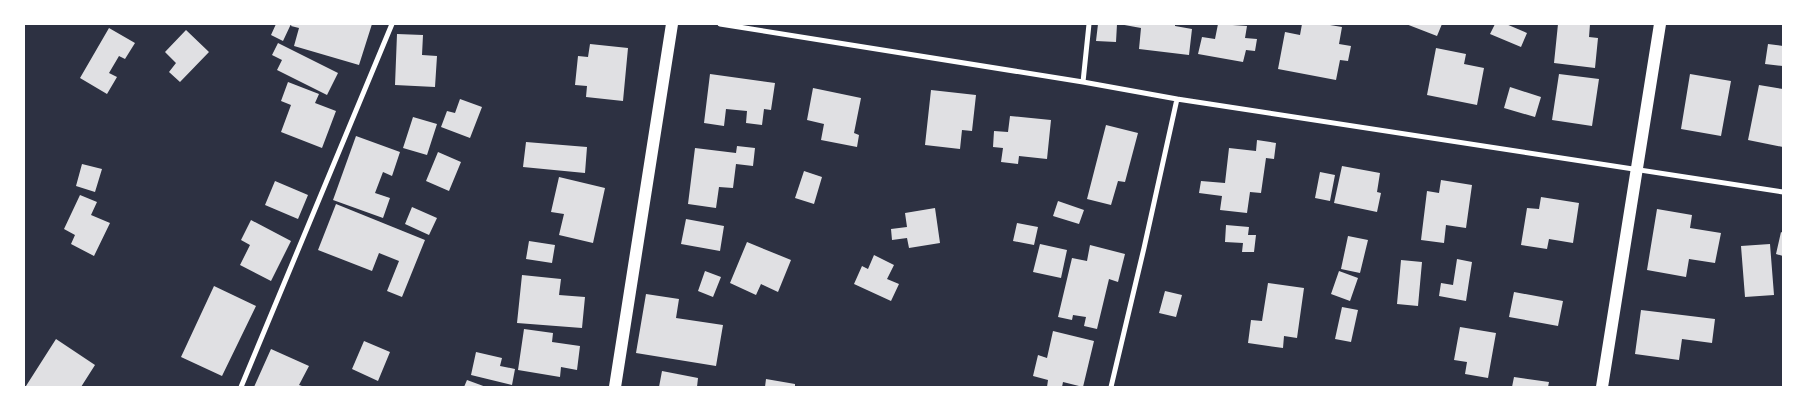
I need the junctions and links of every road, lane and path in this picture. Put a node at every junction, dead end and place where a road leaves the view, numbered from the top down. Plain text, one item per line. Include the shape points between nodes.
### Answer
1 (392, 24) edge
2 (672, 24) edge
3 (720, 24) edge
4 (1089, 24) edge
5 (1660, 24) edge
6 (1083, 82) junction
7 (1177, 99) junction
8 (1637, 170) junction
9 (1783, 192) edge
10 (241, 387) edge
11 (615, 387) edge
12 (1111, 387) edge
13 (1602, 387) edge

1 - 10 street
2 - 11 main road
3 - 6 street
4 - 6 street
5 - 8 main road
6 - 7 street
7 - 8 street
7 - 12 street
8 - 9 street
8 - 13 main road

